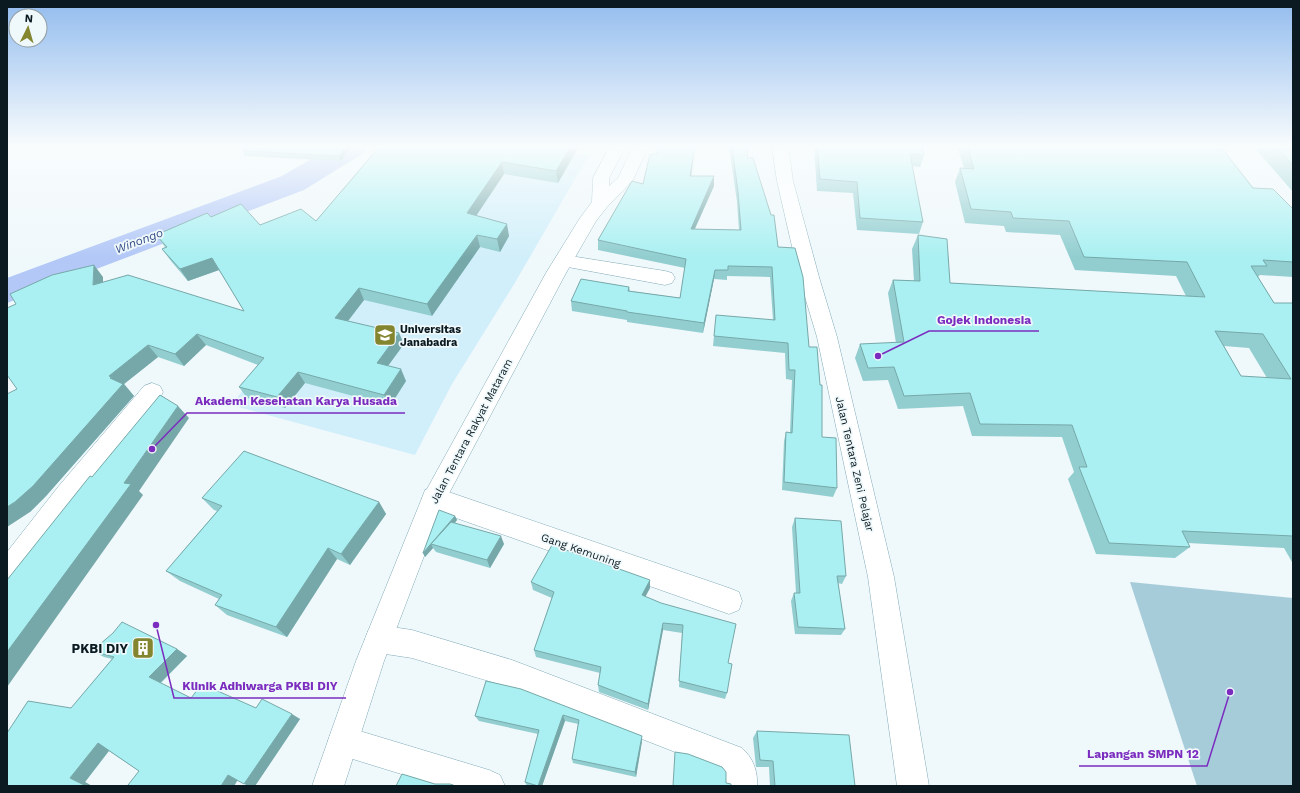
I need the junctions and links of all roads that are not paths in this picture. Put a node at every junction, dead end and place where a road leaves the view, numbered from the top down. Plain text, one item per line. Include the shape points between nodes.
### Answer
1 (601, 183) edge
2 (622, 183) edge
3 (786, 183) edge
4 (601, 203) junction
5 (564, 261) junction
6 (665, 278) dead end
7 (152, 392) dead end
8 (434, 498) junction
9 (7, 572) edge
10 (729, 601) dead end
11 (379, 639) junction
12 (343, 741) junction
13 (328, 786) edge
14 (489, 786) edge
15 (741, 786) edge
16 (913, 786) edge

1 - 4 street
2 - 4 street, Jalan Tentara Rakyat Mataram
3 - 16 street, Jalan Tentara Zeni Pelajar via 827,337 881,577
4 - 5 street, Jalan Tentara Rakyat Mataram via 589,218
5 - 6 street
5 - 8 street, Jalan Tentara Rakyat Mataram
7 - 9 street
8 - 10 street, Gang Kemuning
8 - 11 street, Jalan Tentara Rakyat Mataram
11 - 12 street, Jalan Tentara Rakyat Mataram
11 - 15 street via 412,644 512,674 731,759 743,772
12 - 13 street, Jalan Tentara Rakyat Mataram
12 - 14 street

